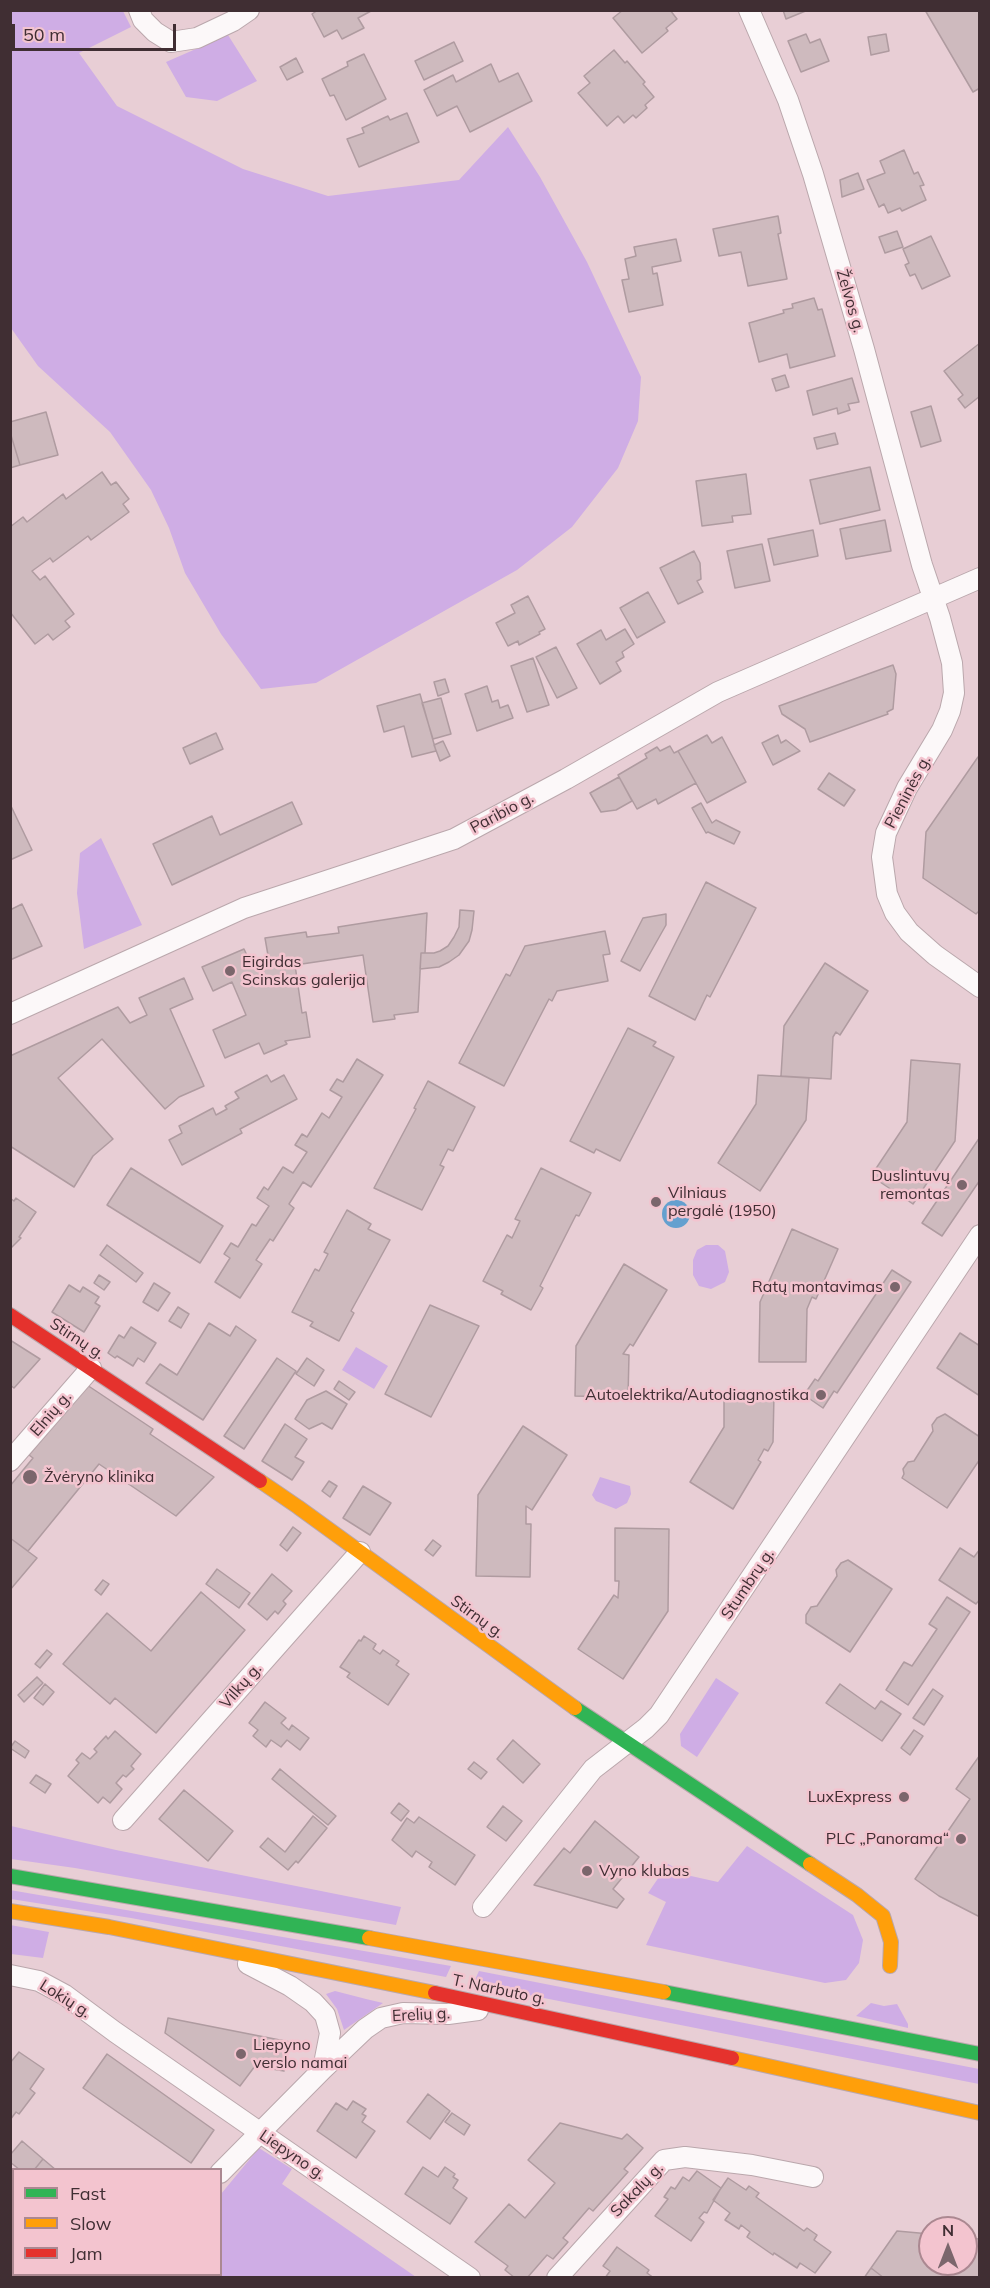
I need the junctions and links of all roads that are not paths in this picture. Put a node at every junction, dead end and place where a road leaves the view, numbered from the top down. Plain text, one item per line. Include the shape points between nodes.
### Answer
1 (139, 10) edge
2 (249, 10) edge
3 (748, 10) edge
4 (980, 578) edge
5 (934, 599) junction
6 (980, 987) edge
7 (10, 1014) edge
8 (980, 1235) edge
9 (10, 1315) edge
10 (92, 1368) junction
11 (10, 1461) edge
12 (360, 1552) junction
13 (627, 1743) junction
14 (123, 1820) dead end
15 (10, 1876) edge
16 (483, 1907) dead end
17 (10, 1911) edge
18 (222, 1950) junction
19 (890, 1965) dead end
20 (10, 1976) edge
21 (502, 2007) junction
22 (115, 2032) joint
23 (980, 2054) edge
24 (323, 2069) junction
25 (980, 2113) edge
26 (260, 2133) junction
27 (222, 2170) edge
28 (813, 2177) dead end
29 (470, 2277) edge
30 (557, 2277) edge

1 - 2 street via 143,20 171,42 197,38
3 - 5 street, Želvos g. via 788,100 813,174
4 - 5 street, Paribio g.
5 - 6 street, Pieninės g. via 952,663 954,693 942,730 907,788 886,833 883,876 887,894 909,932
5 - 7 street, Paribio g. via 718,692 454,839 244,908
8 - 13 street, Stumbrų g. via 659,1715
9 - 10 main road, Stirnų g.
10 - 11 street, Elnių g.
10 - 12 main road, Stirnų g.
12 - 13 main road, Stirnų g.
12 - 14 street, Vilkų g.
13 - 16 street, Stumbrų g. via 593,1769
13 - 19 main road, Stirnų g. via 883,1916 891,1942
15 - 23 main road, T. Narbuto g. via 657,1990
17 - 18 main road, T. Narbuto g.
18 - 21 main road, T. Narbuto g.
18 - 24 street via 290,1986 320,2008 330,2033
20 - 22 street, Lokių g. via 39,1981 56,1990
21 - 24 street, Erelių g. via 381,2018
21 - 25 main road, T. Narbuto g.
22 - 26 street, Liepyno g.
24 - 26 street, Erelių g.
26 - 27 street, Erelių g.
26 - 29 street, Liepyno g.
28 - 30 street, Sakalų g. via 696,2158 664,2160

